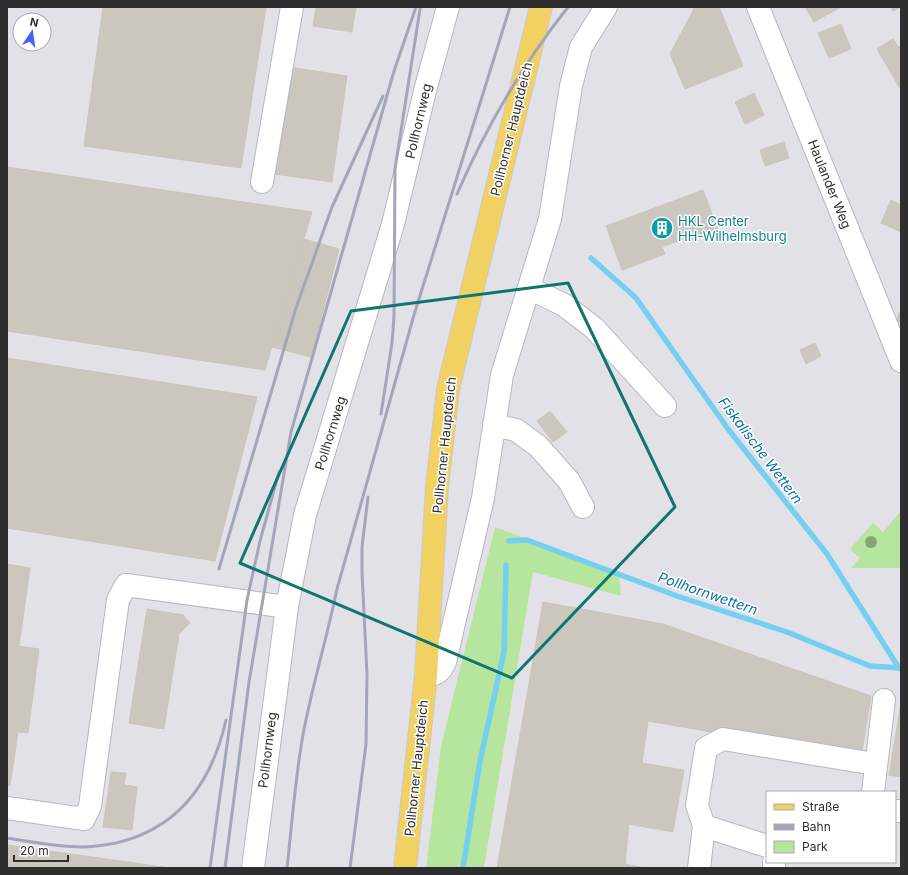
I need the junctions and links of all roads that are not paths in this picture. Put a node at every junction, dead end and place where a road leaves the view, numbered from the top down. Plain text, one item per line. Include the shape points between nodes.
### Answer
1 (292, 7) edge
2 (448, 7) edge
3 (541, 7) edge
4 (606, 7) edge
5 (758, 7) edge
6 (262, 182) dead end
7 (529, 288) junction
8 (901, 361) edge
9 (665, 406) dead end
10 (494, 425) junction
11 (583, 507) dead end
12 (287, 607) junction
13 (426, 675) junction
14 (884, 700) dead end
15 (875, 764) junction
16 (873, 791) edge
17 (7, 808) edge
18 (704, 826) junction
19 (766, 846) edge
20 (253, 868) edge
21 (404, 868) edge
22 (699, 868) edge

1 - 6 street
2 - 12 street, Pollhornweg via 426,87 394,224 305,515
3 - 13 main road, Pollhorner Hauptdeich via 448,389 437,487
4 - 7 street via 579,53 571,86 550,219
5 - 8 street, Haulander Weg
7 - 9 street via 564,305 594,328
7 - 10 street via 502,375
10 - 11 street via 516,430 538,446 569,481
10 - 13 street via 483,498 445,662 435,675
12 - 17 street via 126,585 118,600 90,806 84,819
12 - 20 street, Pollhornweg
13 - 21 main road, Pollhorner Hauptdeich
14 - 15 street
15 - 16 street
15 - 18 street via 723,739 706,748 697,805
18 - 19 street
18 - 22 street

